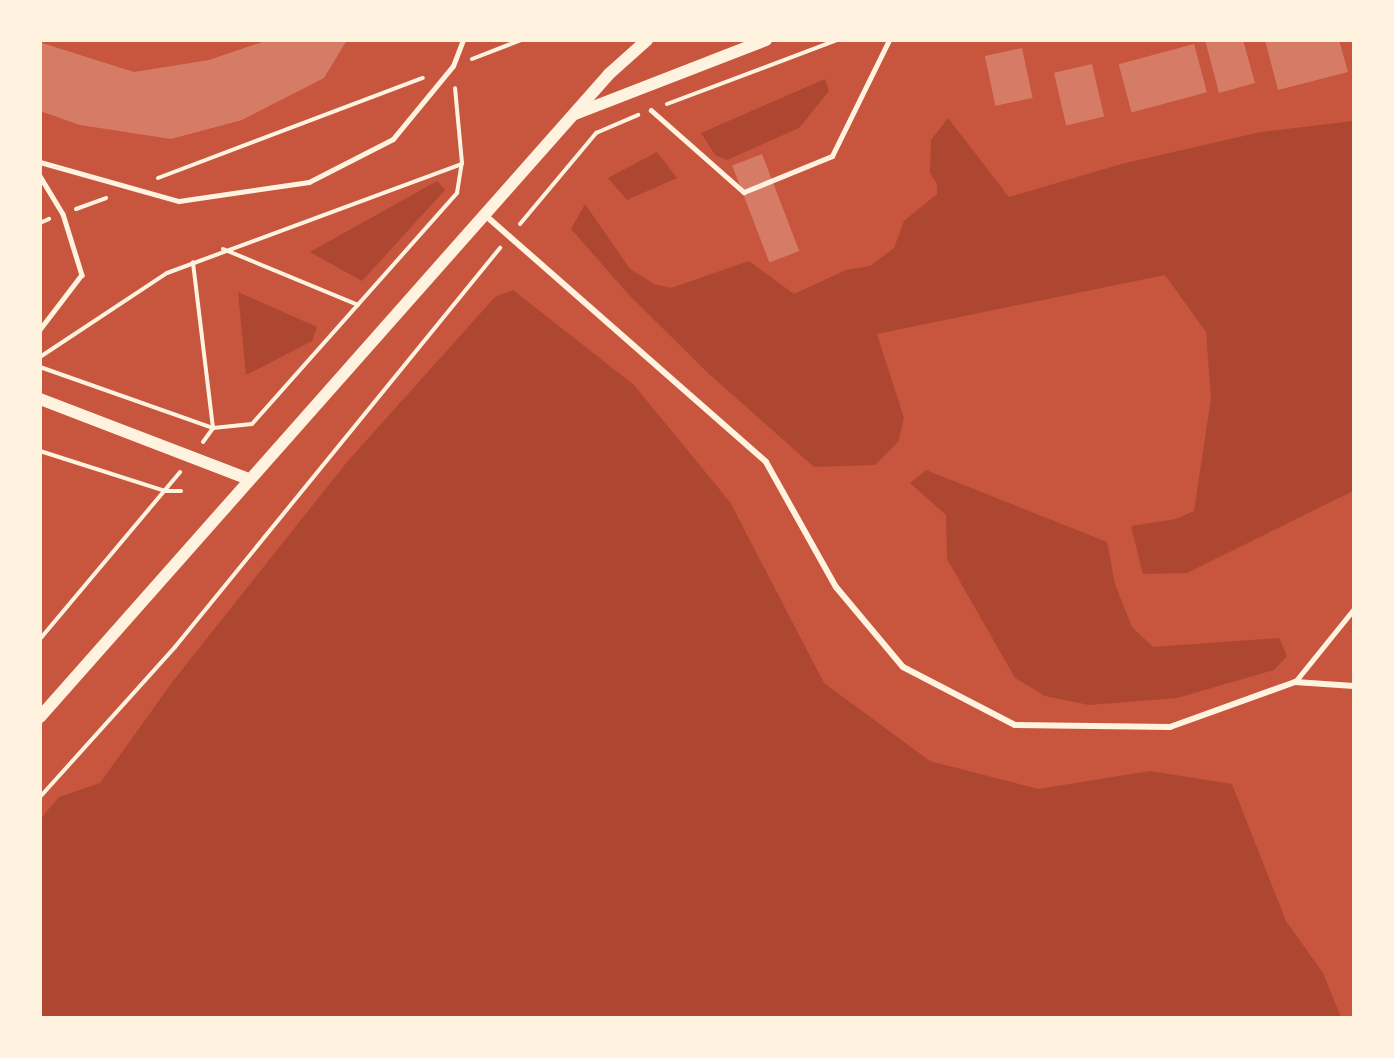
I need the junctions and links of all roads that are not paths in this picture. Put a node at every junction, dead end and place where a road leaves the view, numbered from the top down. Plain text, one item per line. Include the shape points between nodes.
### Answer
1 (463, 40) edge
2 (647, 40) edge
3 (766, 40) edge
4 (889, 40) edge
5 (651, 110) road end
6 (574, 114) junction
7 (40, 162) edge
8 (40, 177) edge
9 (484, 214) junction
10 (40, 330) edge
11 (40, 399) edge
12 (248, 479) junction
13 (1353, 609) edge
14 (1295, 682) junction
15 (1353, 686) edge
16 (40, 717) edge

1 - 7 lane via 453,66 393,139 309,182 179,201
2 - 6 main road via 609,74
3 - 6 main road
4 - 5 lane via 832,156 744,192
6 - 9 main road
8 - 10 lane via 63,214 82,275
9 - 12 main road
9 - 14 street via 766,462 836,586 903,667 1014,725 1170,727
11 - 12 main road
12 - 16 main road
13 - 14 lane
14 - 15 street

